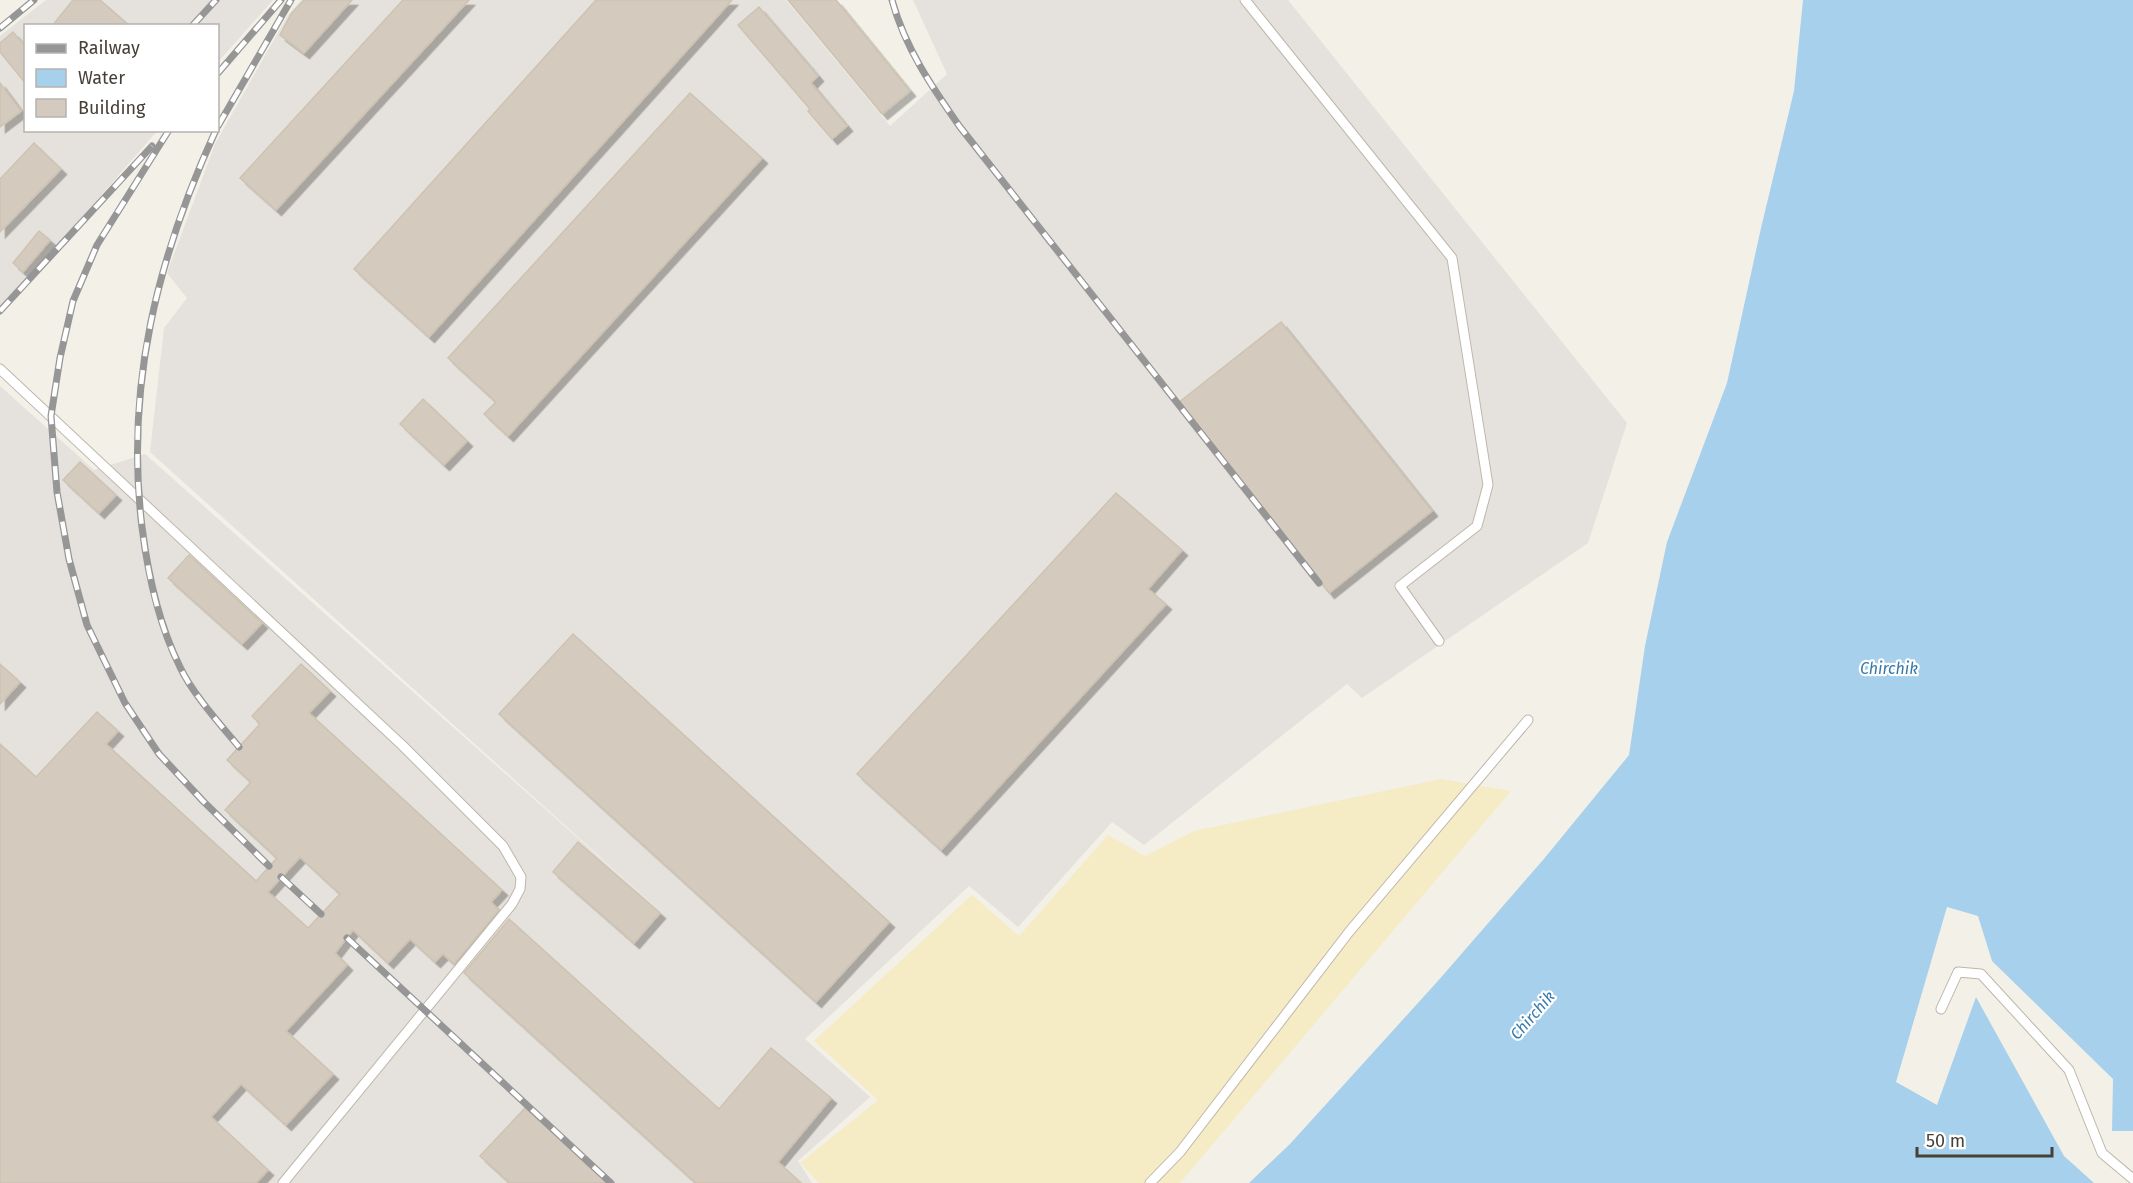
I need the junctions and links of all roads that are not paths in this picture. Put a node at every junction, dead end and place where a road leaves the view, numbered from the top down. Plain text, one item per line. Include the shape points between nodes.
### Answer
1 (1245, 0) edge
2 (0, 369) edge
3 (1439, 641) dead end
4 (1528, 720) dead end
5 (1941, 1010) dead end
6 (2133, 1179) edge
7 (283, 1183) edge
8 (1150, 1183) edge

1 - 3 lane via 1452,258 1488,485 1477,526 1400,586
2 - 7 lane via 403,746 503,846 521,877 520,890 512,904
4 - 8 lane via 1349,932 1180,1152
5 - 6 lane via 1958,972 1981,974 2069,1070 2102,1153

